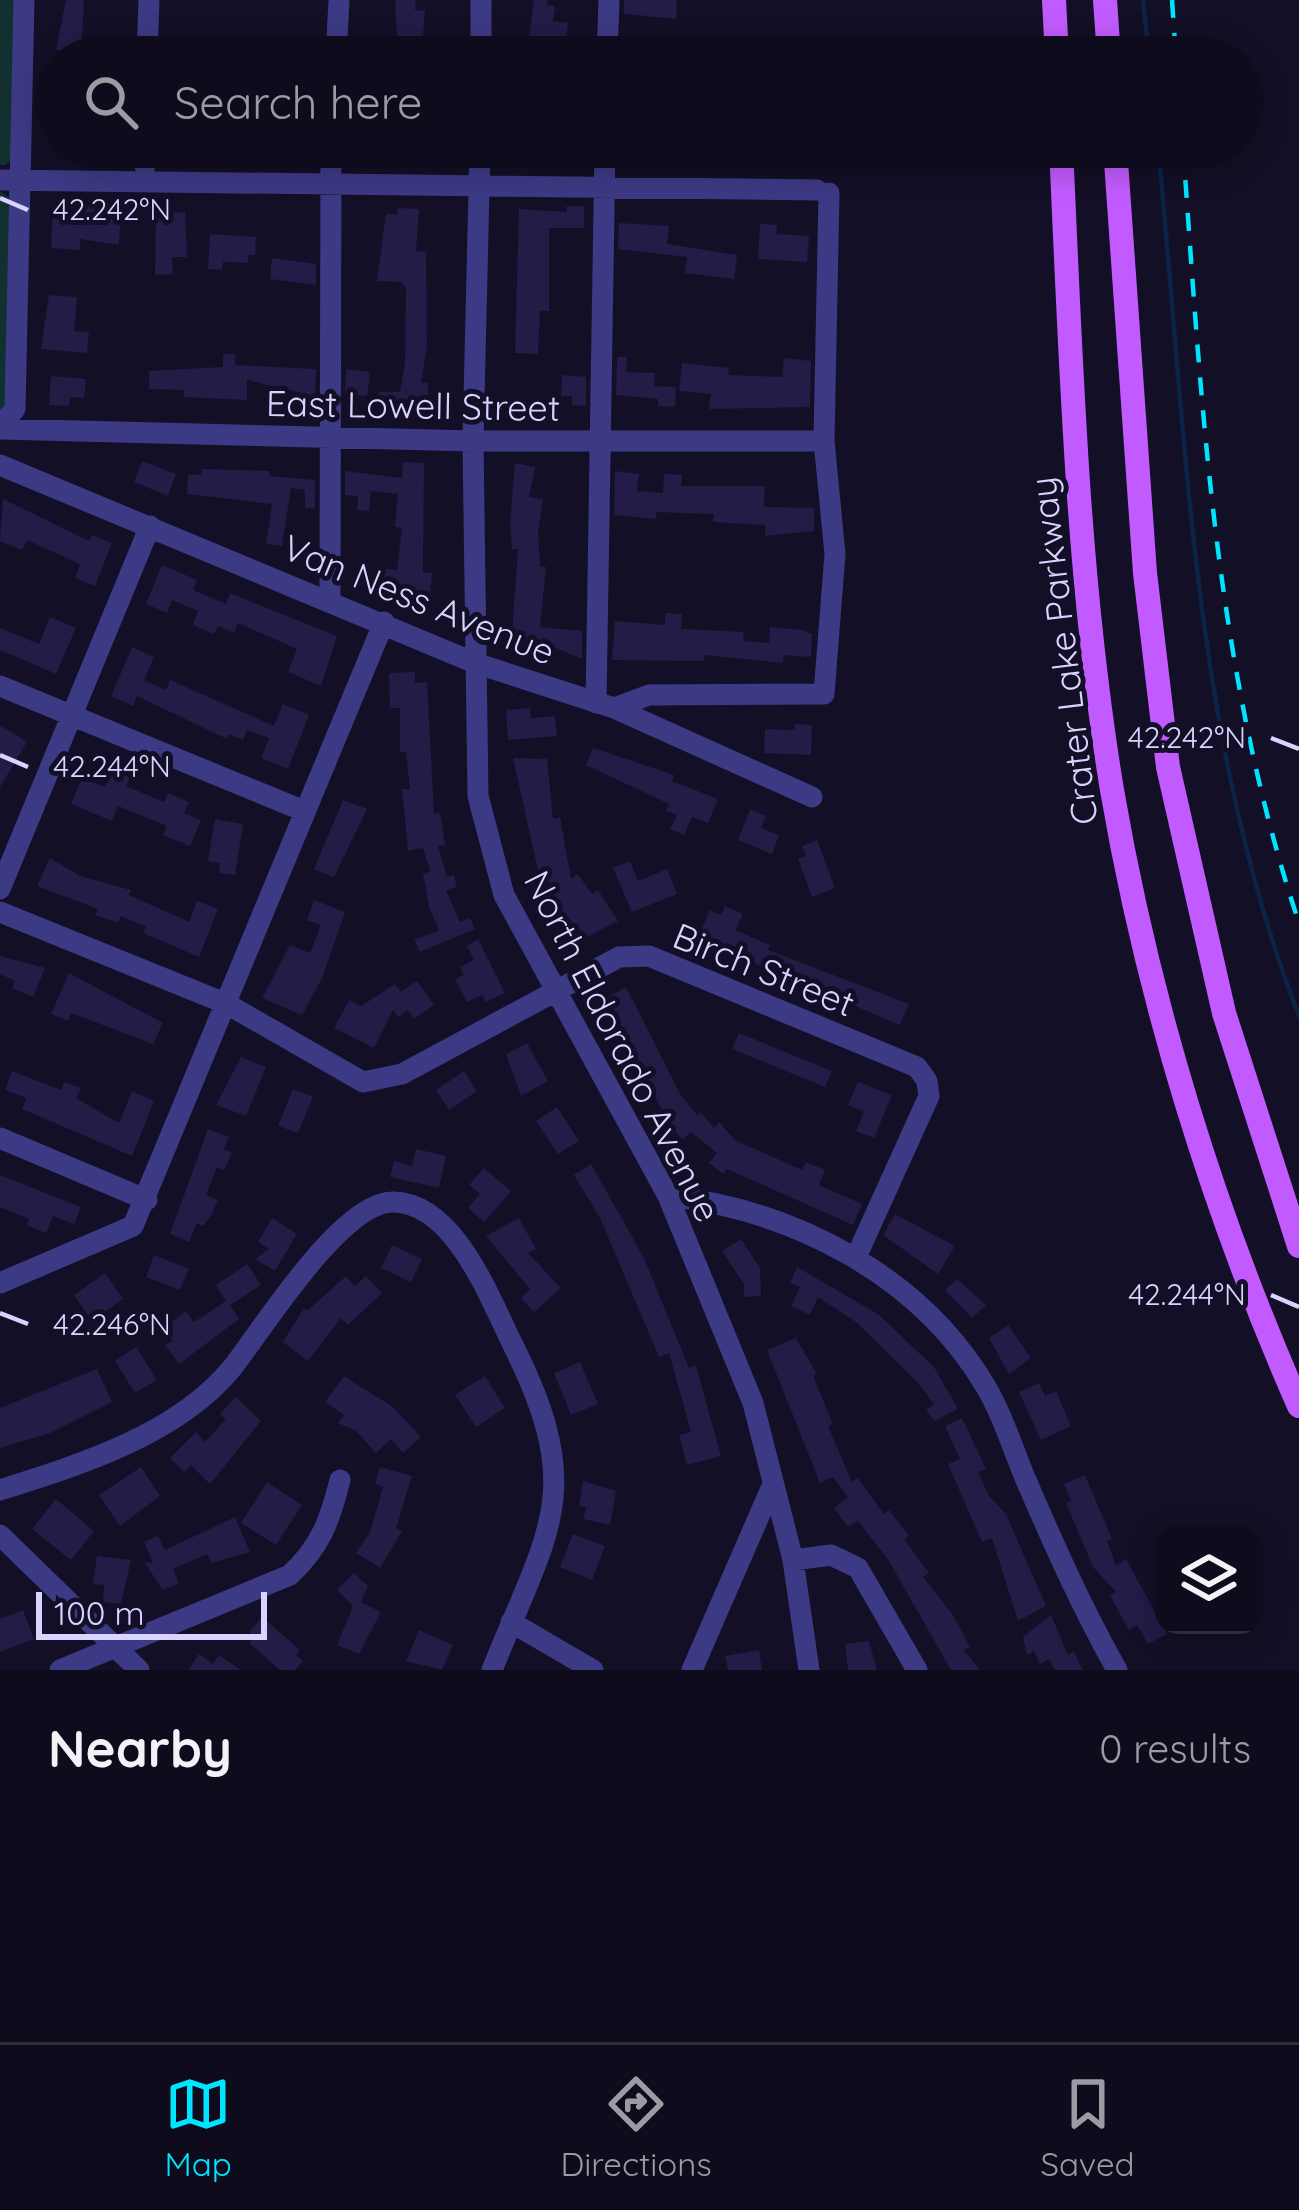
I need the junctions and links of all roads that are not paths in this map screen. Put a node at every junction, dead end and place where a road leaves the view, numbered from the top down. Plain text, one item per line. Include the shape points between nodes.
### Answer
1 (24, 0) edge
2 (148, 0) edge
3 (339, 0) edge
4 (481, 0) edge
5 (609, 0) edge
6 (1054, 0) edge
7 (1105, 0) edge
8 (148, 36) edge
9 (337, 36) edge
10 (481, 36) edge
11 (608, 36) edge
12 (1056, 36) edge
13 (1108, 36) edge
14 (330, 168) edge
15 (479, 168) edge
16 (604, 168) edge
17 (1062, 168) edge
18 (1116, 168) edge
19 (12, 181) edge
20 (330, 184) junction
21 (479, 185) junction
22 (604, 187) junction
23 (0, 427) edge
24 (328, 437) junction
25 (824, 440) junction
26 (473, 441) junction
27 (603, 441) junction
28 (0, 465) edge
29 (150, 526) junction
30 (330, 600) junction
31 (384, 622) junction
32 (475, 663) junction
33 (0, 686) edge
34 (605, 706) junction
35 (71, 715) junction
36 (812, 797) dead end
37 (304, 811) junction
38 (0, 890) edge
39 (0, 912) edge
40 (557, 988) junction
41 (227, 1004) junction
42 (0, 1138) edge
43 (668, 1196) junction
44 (148, 1200) junction
45 (1299, 1246) edge
46 (857, 1255) junction
47 (0, 1283) edge
48 (1299, 1406) edge
49 (340, 1480) dead end
50 (774, 1484) junction
51 (0, 1490) edge
52 (0, 1535) edge
53 (793, 1560) junction
54 (511, 1622) junction
55 (113, 1645) junction
56 (60, 1670) edge
57 (139, 1670) edge
58 (491, 1670) edge
59 (593, 1670) edge
60 (692, 1670) edge
61 (809, 1670) edge
62 (916, 1670) edge
63 (1117, 1670) edge

1 - 19 street
2 - 8 street
3 - 9 street
4 - 10 street
5 - 11 street
6 - 12 main road
7 - 13 main road
14 - 20 street
15 - 21 street, North Eldorado Avenue
16 - 22 street
17 - 48 main road, Crater Lake Parkway via 1085,576 1112,790 1182,1087
18 - 45 main road via 1145,573 1168,767 1224,1013
19 - 20 street
19 - 23 street via 15,409
20 - 21 street
20 - 24 street
21 - 22 street
21 - 26 street, North Eldorado Avenue
22 - 25 street via 823,191
22 - 27 street
23 - 24 street, East Lowell Street
24 - 26 street, East Lowell Street
24 - 30 street
25 - 27 street, East Lowell Street
25 - 34 street via 835,554 824,694 650,695
26 - 27 street, East Lowell Street
26 - 32 street, North Eldorado Avenue
27 - 34 street
28 - 29 street, Van Ness Avenue
29 - 30 street, Van Ness Avenue
29 - 35 street
30 - 31 street, Van Ness Avenue
31 - 32 street, Van Ness Avenue
31 - 37 street
32 - 34 street, Van Ness Avenue
32 - 40 street, North Eldorado Avenue via 478,796 504,895
33 - 35 street
34 - 36 street, Van Ness Avenue
35 - 37 street
35 - 38 street
37 - 41 street
39 - 41 street
40 - 41 street, Birch Street via 402,1074 363,1082
40 - 43 street, North Eldorado Avenue
40 - 46 street, Birch Street via 619,957 650,956 917,1067 928,1096
41 - 44 street
42 - 44 street
43 - 46 street via 730,1204
43 - 50 street, North Eldorado Avenue via 753,1403
44 - 47 street via 119,1235
46 - 63 street via 928,1316 986,1386
49 - 55 street via 328,1527 290,1575
50 - 53 street, North Eldorado Avenue
50 - 60 street
51 - 54 street via 174,1419 227,1374 354,1216 393,1201 433,1215 470,1263 546,1415 557,1484 552,1521
52 - 55 street
53 - 61 street, North Eldorado Avenue
53 - 62 street via 831,1555 858,1568
54 - 58 street
54 - 59 street
55 - 56 street
55 - 57 street

